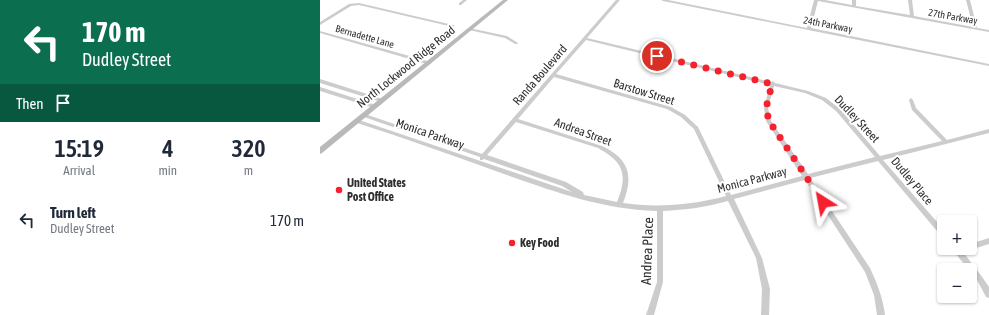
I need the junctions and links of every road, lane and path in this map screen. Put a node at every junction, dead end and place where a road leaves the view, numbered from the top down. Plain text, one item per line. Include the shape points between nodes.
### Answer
1 (465, 0) edge
2 (506, 0) edge
3 (618, 0) edge
4 (663, 0) edge
5 (816, 0) edge
6 (819, 0) edge
7 (854, 0) edge
8 (910, 0) edge
9 (968, 0) edge
10 (685, 2) edge
11 (460, 4) dead end
12 (854, 6) junction
13 (912, 17) junction
14 (320, 24) edge
15 (453, 26) dead end
16 (975, 28) junction
17 (470, 29) junction
18 (809, 29) junction
19 (989, 31) edge
20 (320, 32) edge
21 (585, 39) junction
22 (516, 43) dead end
23 (429, 63) junction
24 (989, 65) edge
25 (553, 75) junction
26 (320, 81) edge
27 (772, 84) junction
28 (320, 89) edge
29 (381, 100) junction
30 (911, 100) dead end
31 (374, 106) junction
32 (364, 115) junction
33 (514, 120) junction
34 (356, 121) junction
35 (989, 131) edge
36 (946, 142) junction
37 (320, 151) edge
38 (484, 156) junction
39 (879, 159) junction
40 (478, 163) junction
41 (806, 177) junction
42 (588, 198) junction
43 (730, 198) junction
44 (618, 205) junction
45 (660, 210) junction
46 (937, 227) edge
47 (989, 241) edge
48 (977, 245) edge
49 (961, 255) edge
50 (989, 294) edge
51 (650, 315) edge
52 (765, 315) edge
53 (880, 315) edge

1 - 11 street
2 - 17 main road, North Lockwood Ridge Road
3 - 21 street, Randa Boulevard
4 - 10 street, 24th Parkway
5 - 18 street
6 - 12 street, 27th Parkway
7 - 12 street
8 - 13 street
9 - 16 street
10 - 18 street, 24th Parkway
12 - 13 street, 27th Parkway
13 - 16 street, 27th Parkway
14 - 15 street via 350,6 359,4
16 - 19 street, 27th Parkway
17 - 22 street
17 - 23 main road, North Lockwood Ridge Road
18 - 24 street, 24th Parkway
20 - 23 street, Bernadette Lane
21 - 25 street, Randa Boulevard
21 - 27 street, Dudley Street
23 - 29 main road, North Lockwood Ridge Road
25 - 33 street, Randa Boulevard
25 - 43 street, Barstow Street via 660,105 684,116 697,130
26 - 29 street
27 - 39 street, Dudley Street via 810,93 828,102 838,110
27 - 41 street via 767,116
28 - 31 street
29 - 31 main road, North Lockwood Ridge Road
30 - 36 street via 914,109
31 - 32 main road, North Lockwood Ridge Road
32 - 34 main road, North Lockwood Ridge Road
32 - 38 street, Monica Parkway
33 - 38 street, Randa Boulevard
33 - 44 street, Andrea Street via 612,154 621,163 626,175 626,188
34 - 37 main road, North Lockwood Ridge Road
34 - 40 street, Monica Parkway
35 - 36 street, Monica Parkway
36 - 39 street, Monica Parkway
38 - 40 street, Randa Boulevard
38 - 42 street, Monica Parkway via 564,184
39 - 41 street, Monica Parkway
39 - 46 street, Dudley Place
40 - 42 street, Monica Parkway
41 - 43 street, Monica Parkway
41 - 53 street via 870,275 878,295
42 - 44 street, Monica Parkway
43 - 45 street, Monica Parkway via 694,207
43 - 52 street, Barstow Street via 762,266 766,289
44 - 45 street, Monica Parkway
45 - 51 street, Andrea Place via 660,282
47 - 48 street
49 - 50 street

